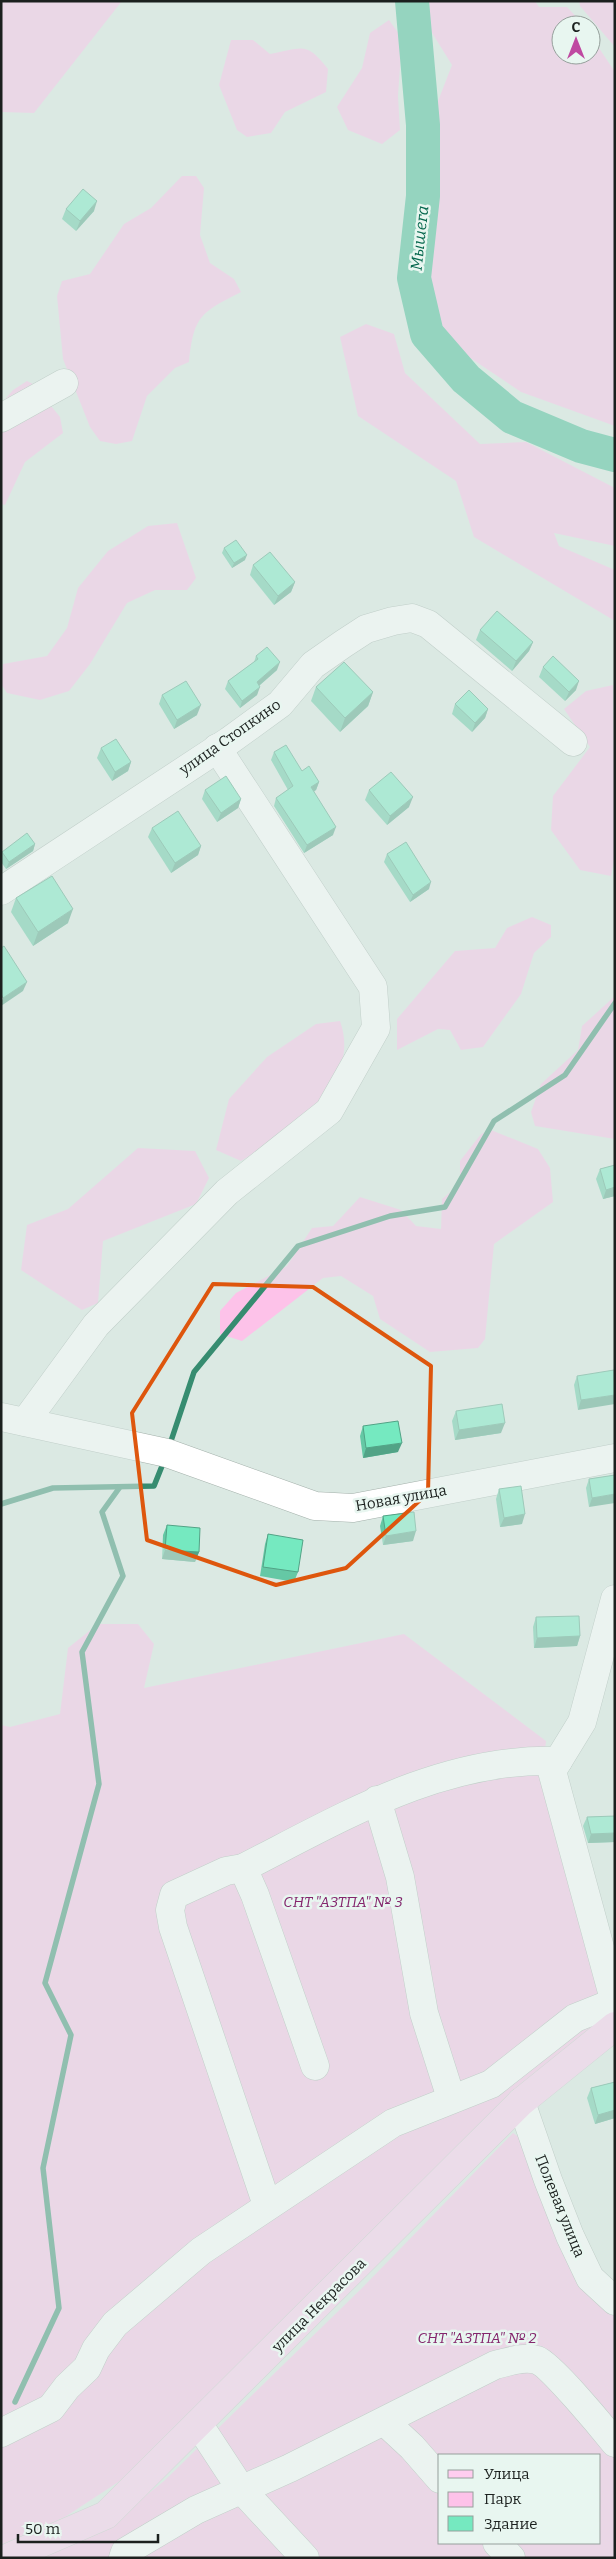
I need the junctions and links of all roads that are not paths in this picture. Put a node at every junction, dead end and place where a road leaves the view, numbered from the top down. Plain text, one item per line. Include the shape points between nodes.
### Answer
1 (64, 383) dead end
2 (1, 418) edge
3 (573, 742) dead end
4 (217, 748) junction
5 (1, 891) edge
6 (13, 1420) edge
7 (615, 1458) edge
8 (615, 1599) edge
9 (558, 1761) junction
10 (377, 1800) junction
11 (243, 1868) junction
12 (615, 2002) edge
13 (615, 2026) edge
14 (314, 2066) dead end
15 (451, 2098) junction
16 (521, 2102) junction
17 (267, 2205) junction
18 (615, 2301) edge
19 (385, 2422) junction
20 (198, 2425) junction
21 (1, 2433) edge
22 (611, 2433) edge
23 (438, 2477) edge
24 (241, 2489) junction
25 (498, 2544) edge
26 (7, 2558) edge
27 (123, 2558) edge
28 (305, 2558) edge
29 (511, 2558) edge

1 - 2 street
3 - 4 street, улица Стопкино via 428,624 412,618 366,630 342,644 314,665 280,704
4 - 5 street, улица Стопкино
4 - 6 street via 373,987 376,1028 329,1111 227,1192 96,1325
6 - 7 street, Новая улица via 168,1453 314,1506 353,1508
8 - 9 street via 582,1722
9 - 10 street via 530,1760 490,1765 440,1776
9 - 12 street via 552,1771
10 - 11 street
10 - 15 street via 400,1877 424,2013
11 - 14 street
11 - 17 street via 226,1871 174,1895 170,1910 173,1928
12 - 15 street via 575,2018 491,2084
13 - 16 main road, улица Некрасова
15 - 17 street via 393,2122
16 - 18 street, Полевая улица via 570,2236 590,2278
16 - 20 main road, улица Некрасова
17 - 21 street via 201,2251 129,2312 96,2349 87,2368 67,2387 52,2408
19 - 22 street via 495,2365 522,2358 539,2361
19 - 23 street
19 - 24 street
20 - 24 street
20 - 26 main road, улица Некрасова via 106,2516
24 - 27 street via 196,2510 125,2552
24 - 28 street
25 - 29 street

